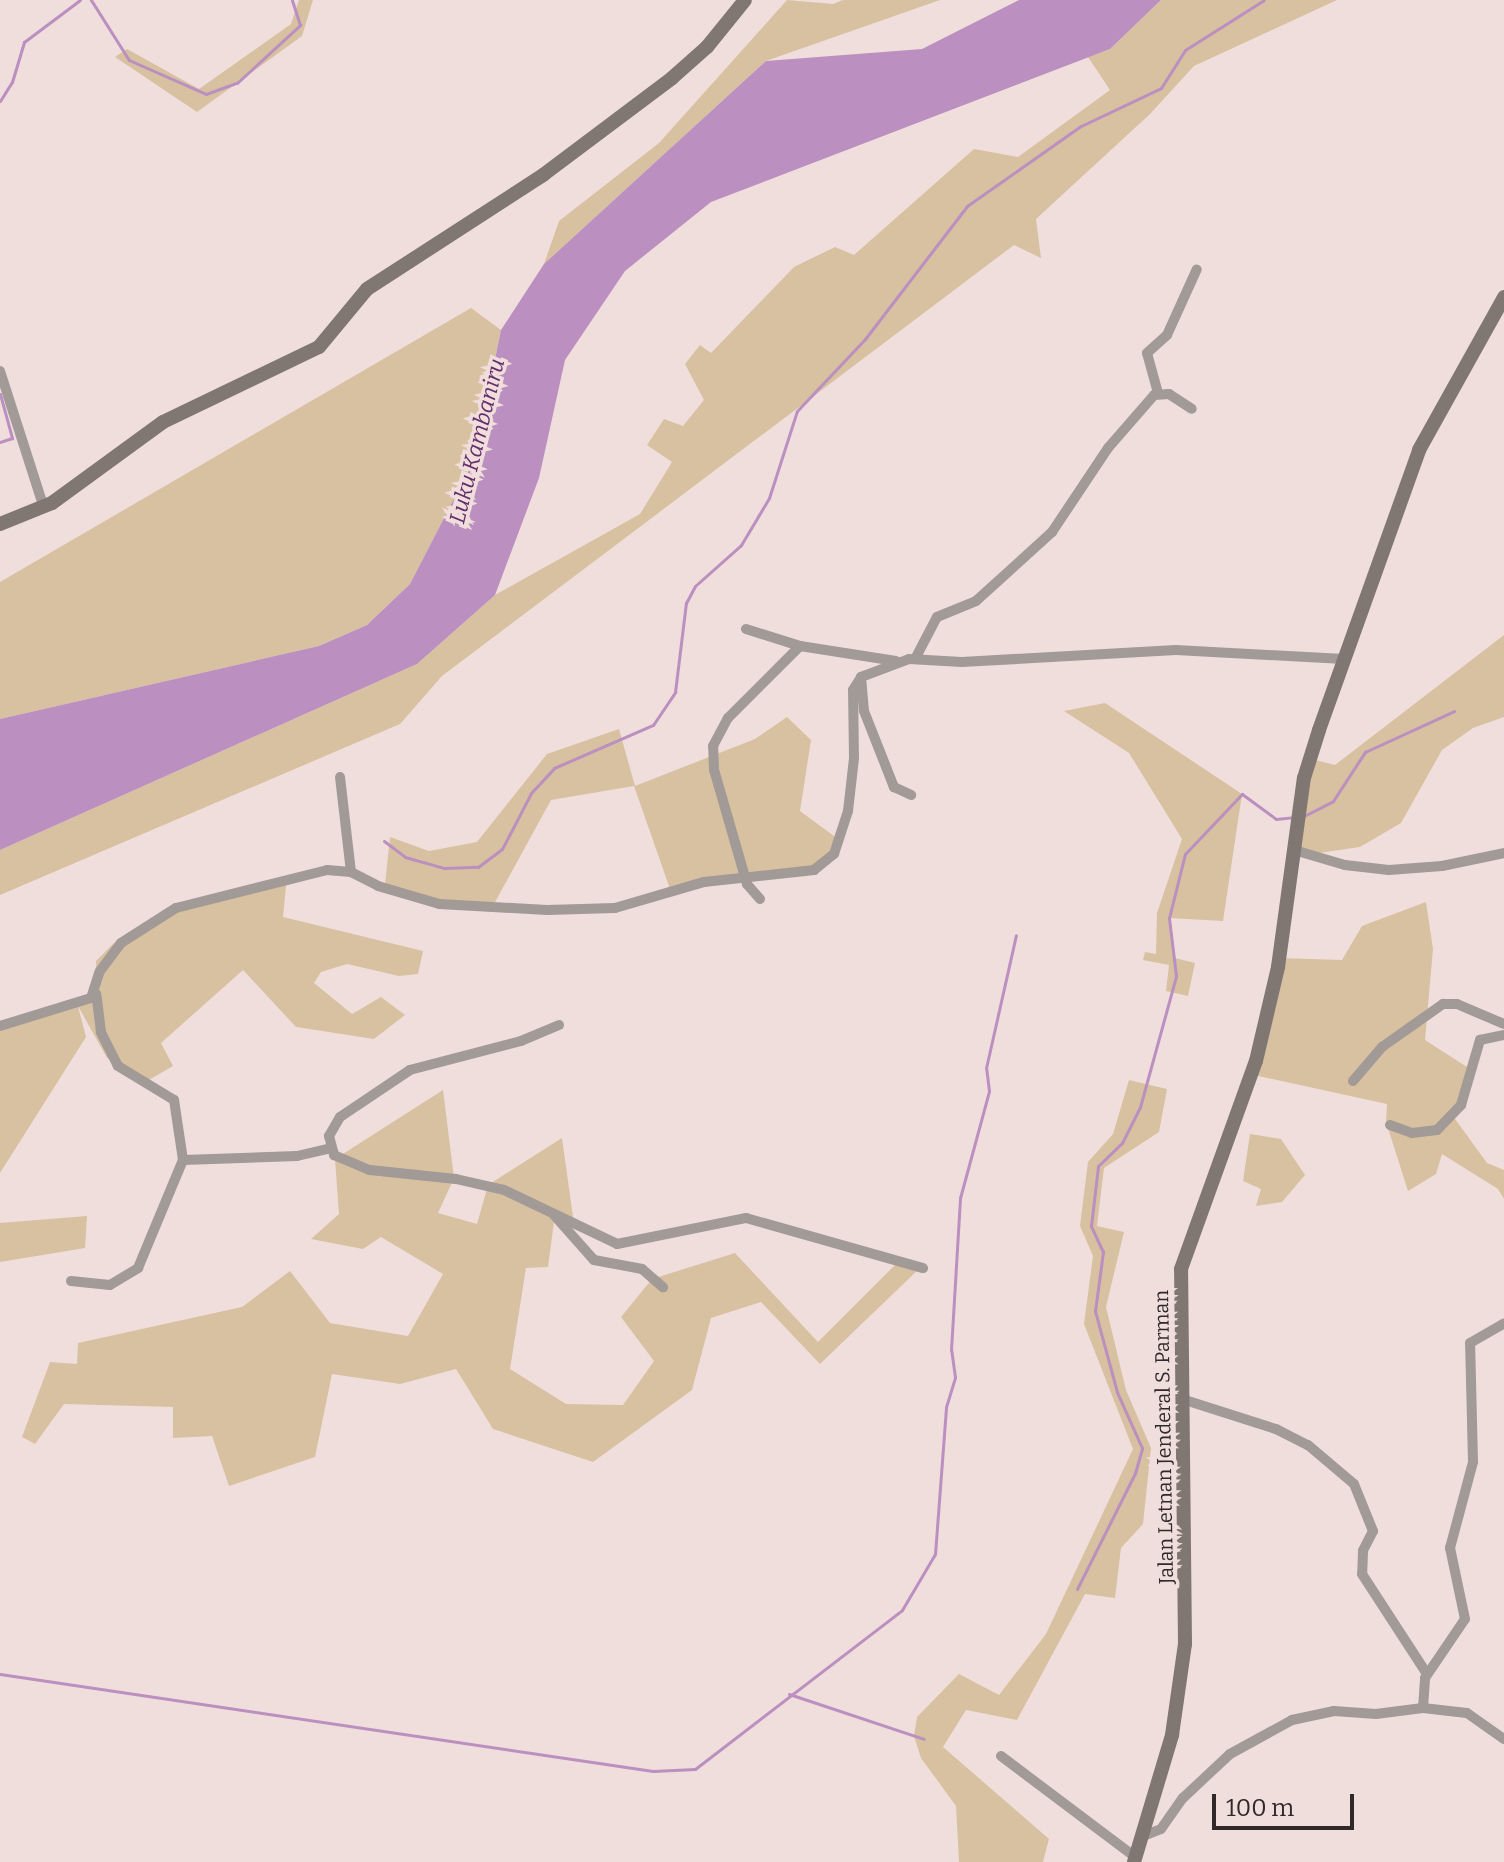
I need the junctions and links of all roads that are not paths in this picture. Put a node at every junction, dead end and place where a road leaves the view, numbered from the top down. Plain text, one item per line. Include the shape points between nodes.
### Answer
1 (745, 0) edge
2 (1197, 269) dead end
3 (1504, 297) edge
4 (0, 371) edge
5 (1158, 393) junction
6 (1192, 409) dead end
7 (44, 508) junction
8 (0, 524) edge
9 (746, 629) dead end
10 (800, 646) junction
11 (915, 659) junction
12 (1344, 659) junction
13 (900, 662) junction
14 (861, 677) junction
15 (340, 777) dead end
16 (911, 795) dead end
17 (1294, 850) junction
18 (1504, 853) edge
19 (351, 872) junction
20 (745, 876) junction
21 (760, 899) dead end
22 (96, 994) junction
23 (1504, 1024) edge
24 (559, 1025) dead end
25 (0, 1026) edge
26 (1504, 1035) edge
27 (1353, 1081) dead end
28 (1390, 1125) dead end
29 (331, 1148) junction
30 (183, 1160) junction
31 (553, 1213) junction
32 (923, 1268) dead end
33 (71, 1281) dead end
34 (663, 1287) dead end
35 (1504, 1323) edge
36 (1185, 1400) junction
37 (1427, 1674) junction
38 (1423, 1708) junction
39 (1504, 1739) edge
40 (1001, 1756) dead end
41 (1143, 1836) junction
42 (1135, 1860) edge

1 - 7 street via 707,47 672,78 543,175 367,289 319,347 163,422
2 - 5 street via 1167,335 1147,353
3 - 12 street, Jalan Letnan Jenderal S. Parman via 1432,420
4 - 7 street
5 - 6 street
5 - 11 street via 1114,440 1052,532 976,601 937,617
7 - 8 street
9 - 10 street
10 - 13 street
10 - 20 street via 728,718 713,746 714,770
11 - 12 street via 962,662 1176,650
11 - 13 street
12 - 17 street, Jalan Letnan Jenderal S. Parman via 1301,799
13 - 14 street
14 - 16 street via 864,711 894,787
14 - 20 street via 850,702 852,788 834,854 814,870
15 - 19 street
17 - 18 street via 1345,865 1389,870
17 - 36 street, Jalan Letnan Jenderal S. Parman via 1278,967 1256,1061 1181,1269
19 - 20 street via 439,904 547,910 615,908
19 - 22 street via 327,870 176,908 121,943 100,971
20 - 21 street
22 - 25 street
22 - 30 street via 101,1032 118,1066 174,1100
23 - 27 street via 1457,1004 1443,1004 1382,1047
24 - 29 street via 521,1041 410,1070 347,1110 329,1136
26 - 28 street via 1480,1040 1461,1105 1437,1130 1412,1133
29 - 30 street via 297,1156
29 - 31 street via 334,1155 370,1170 483,1184
30 - 33 street via 138,1268 110,1285
31 - 32 street via 617,1244 746,1218
31 - 34 street via 594,1260 642,1269
35 - 37 street via 1470,1343 1473,1462 1450,1548 1465,1619
36 - 37 street via 1308,1445 1354,1484 1373,1531 1363,1551 1362,1574
36 - 41 street, Jalan Letnan Jenderal S. Parman via 1188,1582 1181,1683
37 - 38 street
38 - 39 street via 1467,1713
38 - 41 street via 1376,1714 1334,1711 1292,1720 1230,1754 1183,1798 1161,1829
40 - 42 street
41 - 42 street, Jalan Letnan Jenderal S. Parman

